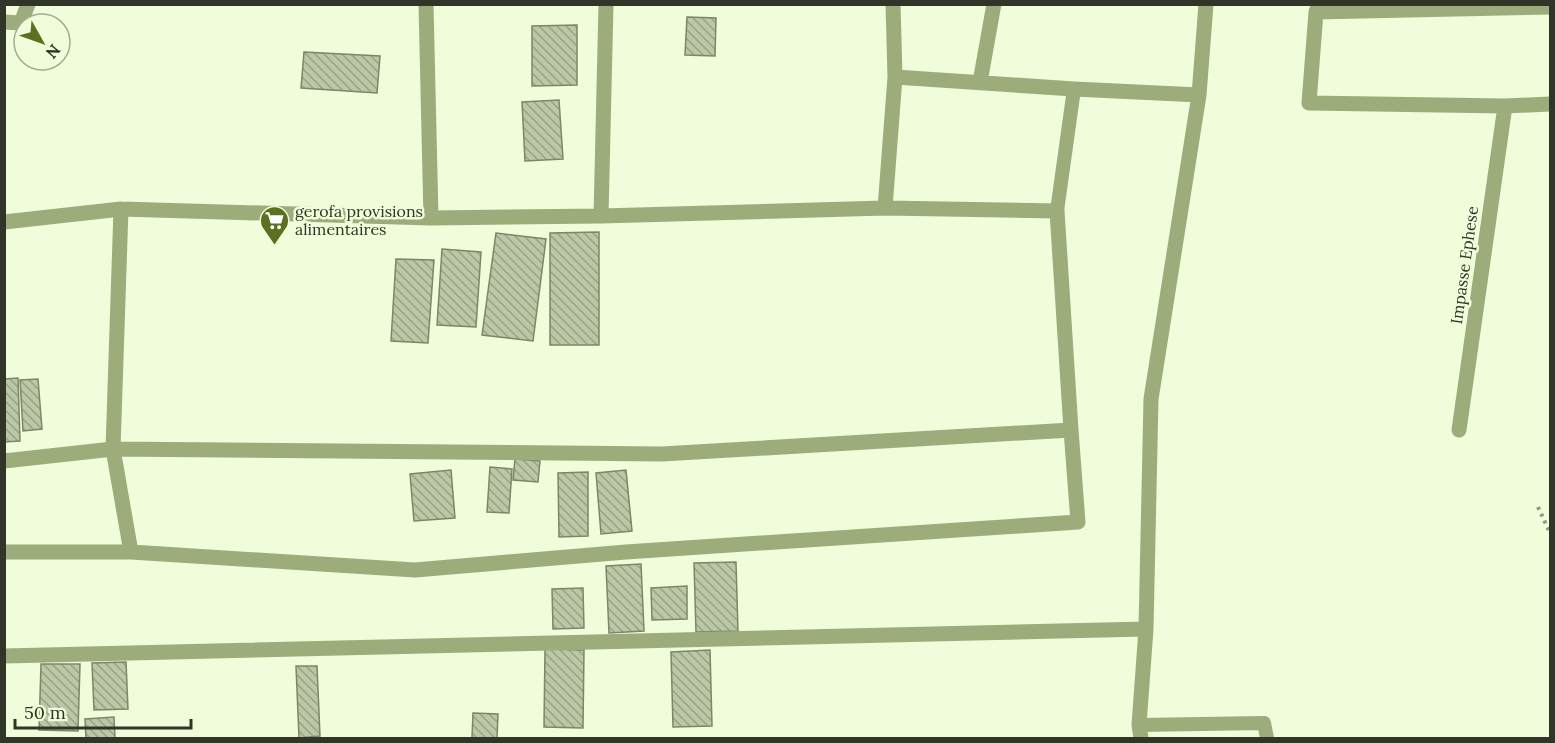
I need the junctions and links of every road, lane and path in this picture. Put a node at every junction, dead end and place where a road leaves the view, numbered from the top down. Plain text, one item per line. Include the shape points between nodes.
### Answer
1 (28, 4) edge
2 (426, 4) edge
3 (606, 4) edge
4 (893, 4) edge
5 (994, 4) edge
6 (1206, 4) edge
7 (1551, 7) edge
8 (1318, 8) edge
9 (4, 22) edge
10 (896, 77) junction
11 (980, 82) junction
12 (1074, 89) junction
13 (1199, 95) junction
14 (1551, 104) edge
15 (1505, 106) junction
16 (885, 208) junction
17 (121, 209) junction
18 (1057, 211) junction
19 (601, 216) junction
20 (431, 218) junction
21 (4, 222) edge
22 (1071, 430) junction
23 (1459, 430) dead end
24 (113, 450) junction
25 (4, 461) edge
26 (1538, 507) dead end
27 (1551, 533) edge
28 (4, 552) edge
29 (131, 552) junction
30 (1146, 629) junction
31 (4, 656) edge
32 (1140, 732) edge
33 (1267, 738) edge

1 - 9 street via 21,23
2 - 20 street
3 - 19 street
4 - 10 street
5 - 11 street
6 - 13 street
7 - 8 street
8 - 15 street via 1309,102
10 - 11 street
10 - 16 street
11 - 12 street
12 - 13 street
12 - 18 lane
13 - 30 street via 1151,399
14 - 15 street
15 - 23 street, Impasse Ephese
16 - 18 street
16 - 19 street
17 - 20 street
17 - 21 street
17 - 24 street
18 - 22 street
19 - 20 street
22 - 24 street via 662,454
22 - 29 street via 1078,522 415,570
24 - 25 street
24 - 29 street
26 - 27 path
28 - 29 street
30 - 31 street
30 - 32 street
32 - 33 lane via 1264,723

